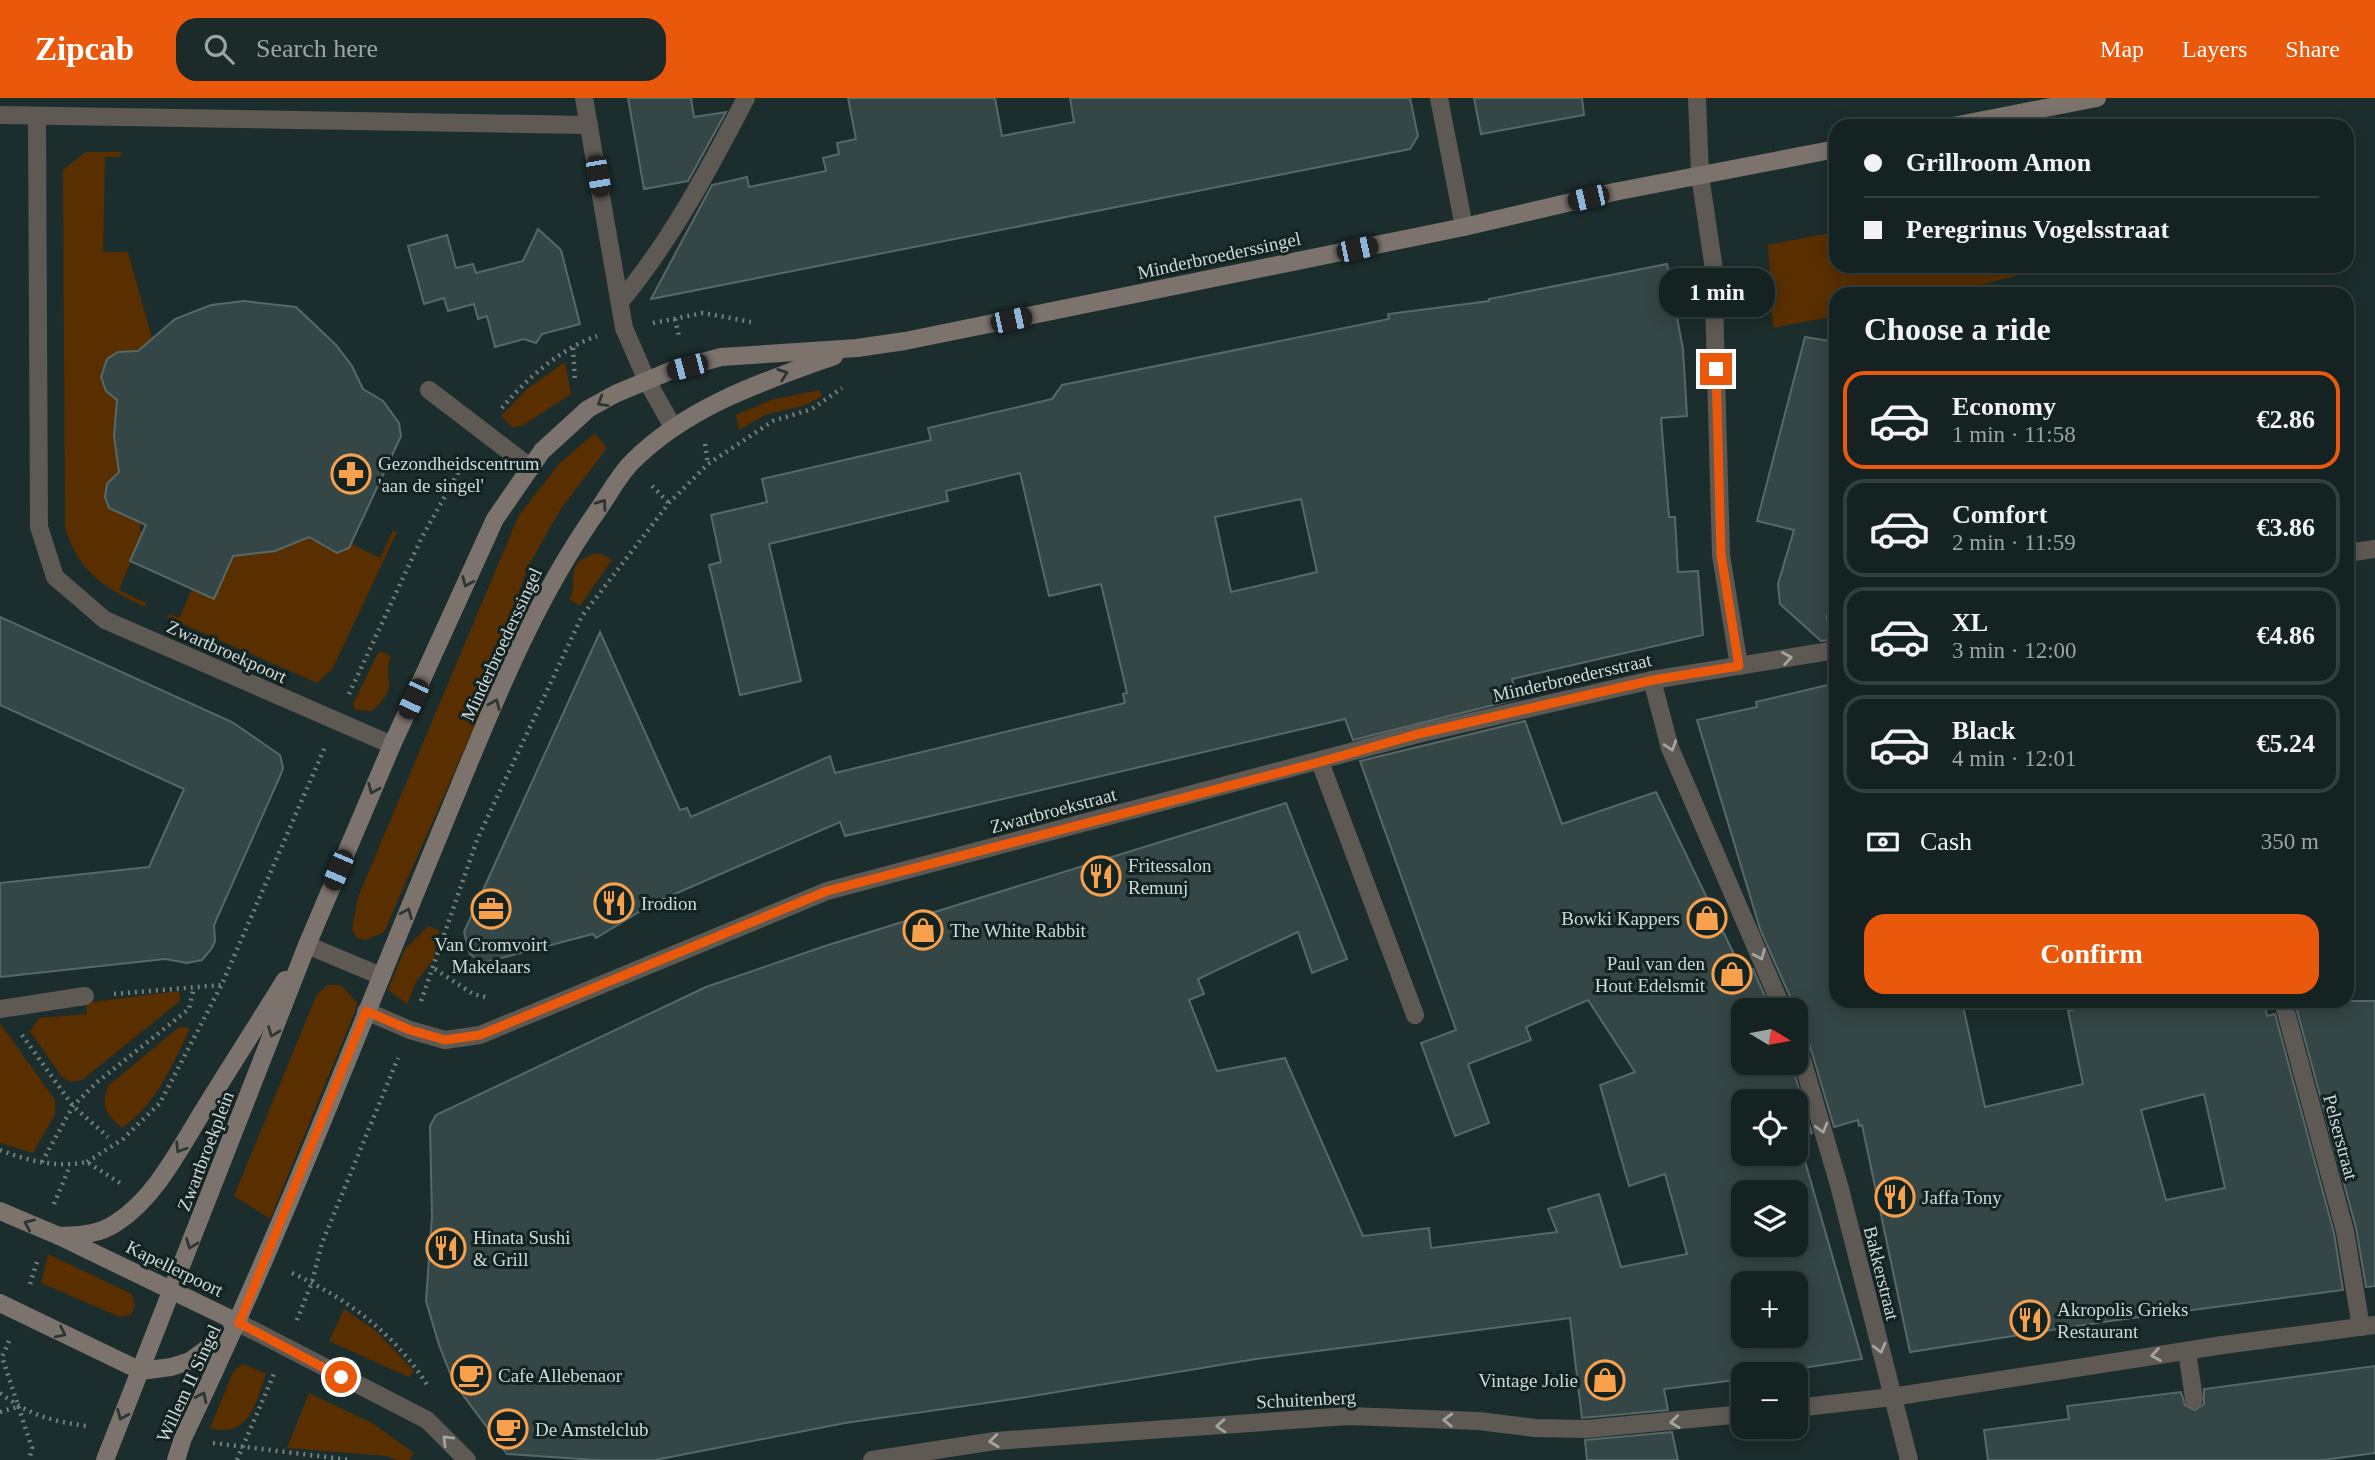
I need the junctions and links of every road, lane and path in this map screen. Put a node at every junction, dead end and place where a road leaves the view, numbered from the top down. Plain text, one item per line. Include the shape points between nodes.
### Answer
1 (584, 98) edge
2 (746, 98) edge
3 (1439, 98) edge
4 (1697, 98) edge
5 (2097, 98) edge
6 (2044, 103) edge
7 (0, 115) edge
8 (37, 116) junction
9 (1981, 119) edge
10 (589, 125) junction
11 (1829, 150) edge
12 (1700, 175) junction
13 (1464, 227) junction
14 (620, 302) junction
15 (857, 348) junction
16 (647, 381) junction
17 (846, 385) dead end
18 (429, 390) dead end
19 (674, 427) junction
20 (531, 468) junction
21 (2375, 550) edge
22 (2354, 552) edge
23 (1829, 651) edge
24 (1739, 666) junction
25 (1653, 680) junction
26 (392, 745) junction
27 (1320, 762) junction
28 (307, 945) junction
29 (381, 976) junction
30 (222, 984) dead end
31 (194, 987) junction
32 (85, 996) joint
33 (1778, 998) edge
34 (549, 1007) junction
35 (2285, 1008) edge
36 (1, 1009) edge
37 (366, 1011) junction
38 (1415, 1015) dead end
39 (410, 1030) junction
40 (1807, 1075) edge
41 (73, 1106) junction
42 (108, 1137) dead end
43 (0, 1150) edge
44 (43, 1162) junction
45 (69, 1166) dead end
46 (0, 1211) edge
47 (59, 1236) junction
48 (173, 1291) junction
49 (0, 1303) edge
50 (239, 1323) junction
51 (2368, 1326) edge
52 (2187, 1351) junction
53 (141, 1371) junction
54 (0, 1393) edge
55 (1892, 1397) junction
56 (2194, 1399) dead end
57 (18, 1406) junction
58 (1808, 1407) edge
59 (0, 1412) edge
60 (1731, 1416) edge
61 (427, 1420) junction
62 (29, 1460) edge
63 (106, 1460) edge
64 (176, 1460) edge
65 (237, 1460) edge
66 (351, 1460) edge
67 (467, 1460) edge
68 (872, 1460) edge
69 (1909, 1460) edge

1 - 10 street
2 - 14 street via 654,261
3 - 13 street
4 - 12 street
5 - 6 main road
6 - 9 main road
7 - 8 street
8 - 10 street
8 - 26 street, Zwartbroekpoort via 39,527 55,577 105,620
10 - 14 street
11 - 12 main road, Minderbroederssingel
12 - 13 main road, Minderbroederssingel
12 - 24 street via 1713,263 1721,555
13 - 15 main road, Minderbroederssingel
14 - 16 street via 624,328
15 - 16 main road, Minderbroederssingel via 721,358
19 -> 15 main road, Minderbroederssingel via 744,388
16 - 19 street
16 -> 20 main road, Minderbroederssingel via 588,410 542,451
17 - 34 path via 812,409 773,421 708,464 669,503 582,616 477,840 435,969 473,994
18 - 20 street
29 -> 19 main road, Minderbroederssingel via 543,597 631,463
20 -> 26 main road, Minderbroederssingel via 495,519
21 - 22 street
24 -> 23 street, Minderbroedersstraat
24 - 25 street, Minderbroedersstraat
25 - 27 street, Minderbroedersstraat via 1418,734
25 -> 33 street via 1670,748
26 -> 28 main road, Minderbroederssingel
27 - 34 street, Zwartbroekstraat via 827,891
27 - 38 street
28 - 29 street
28 -> 47 main road via 145,1198 103,1230
28 -> 48 main road, Zwartbroekplein
29 - 37 main road
30 - 31 path
31 - 32 path
31 - 41 path via 190,1009
32 - 36 street
34 - 39 street, Zwartbroekstraat via 480,1035 445,1040
35 - 51 street, Pelserstraat
36 - 41 path
37 - 39 street, Zwartbroekstraat
37 - 50 main road
39 - 61 path via 321,1243 312,1282 372,1319 416,1367 430,1389
40 -> 55 street, Bakkerstraat
41 - 42 path
41 - 44 path
43 - 44 path
44 - 45 path
47 -> 46 main road, Kapellerpoort
47 - 48 main road, Kapellerpoort
48 - 50 main road, Kapellerpoort
48 - 53 main road, Zwartbroekplein
49 -> 53 main road
50 - 53 main road via 190,1361
50 - 61 street
64 -> 50 main road, Willem II Singel
51 - 52 street
52 -> 55 street
52 - 56 street
53 -> 63 main road
54 - 57 path
55 - 58 street
55 - 69 street, Bakkerstraat
57 - 59 path
57 - 62 path via 32,1448
60 -> 68 street, Schuitenberg via 1586,1429 1349,1416 995,1441
67 -> 61 street
65 - 66 path via 242,1447

